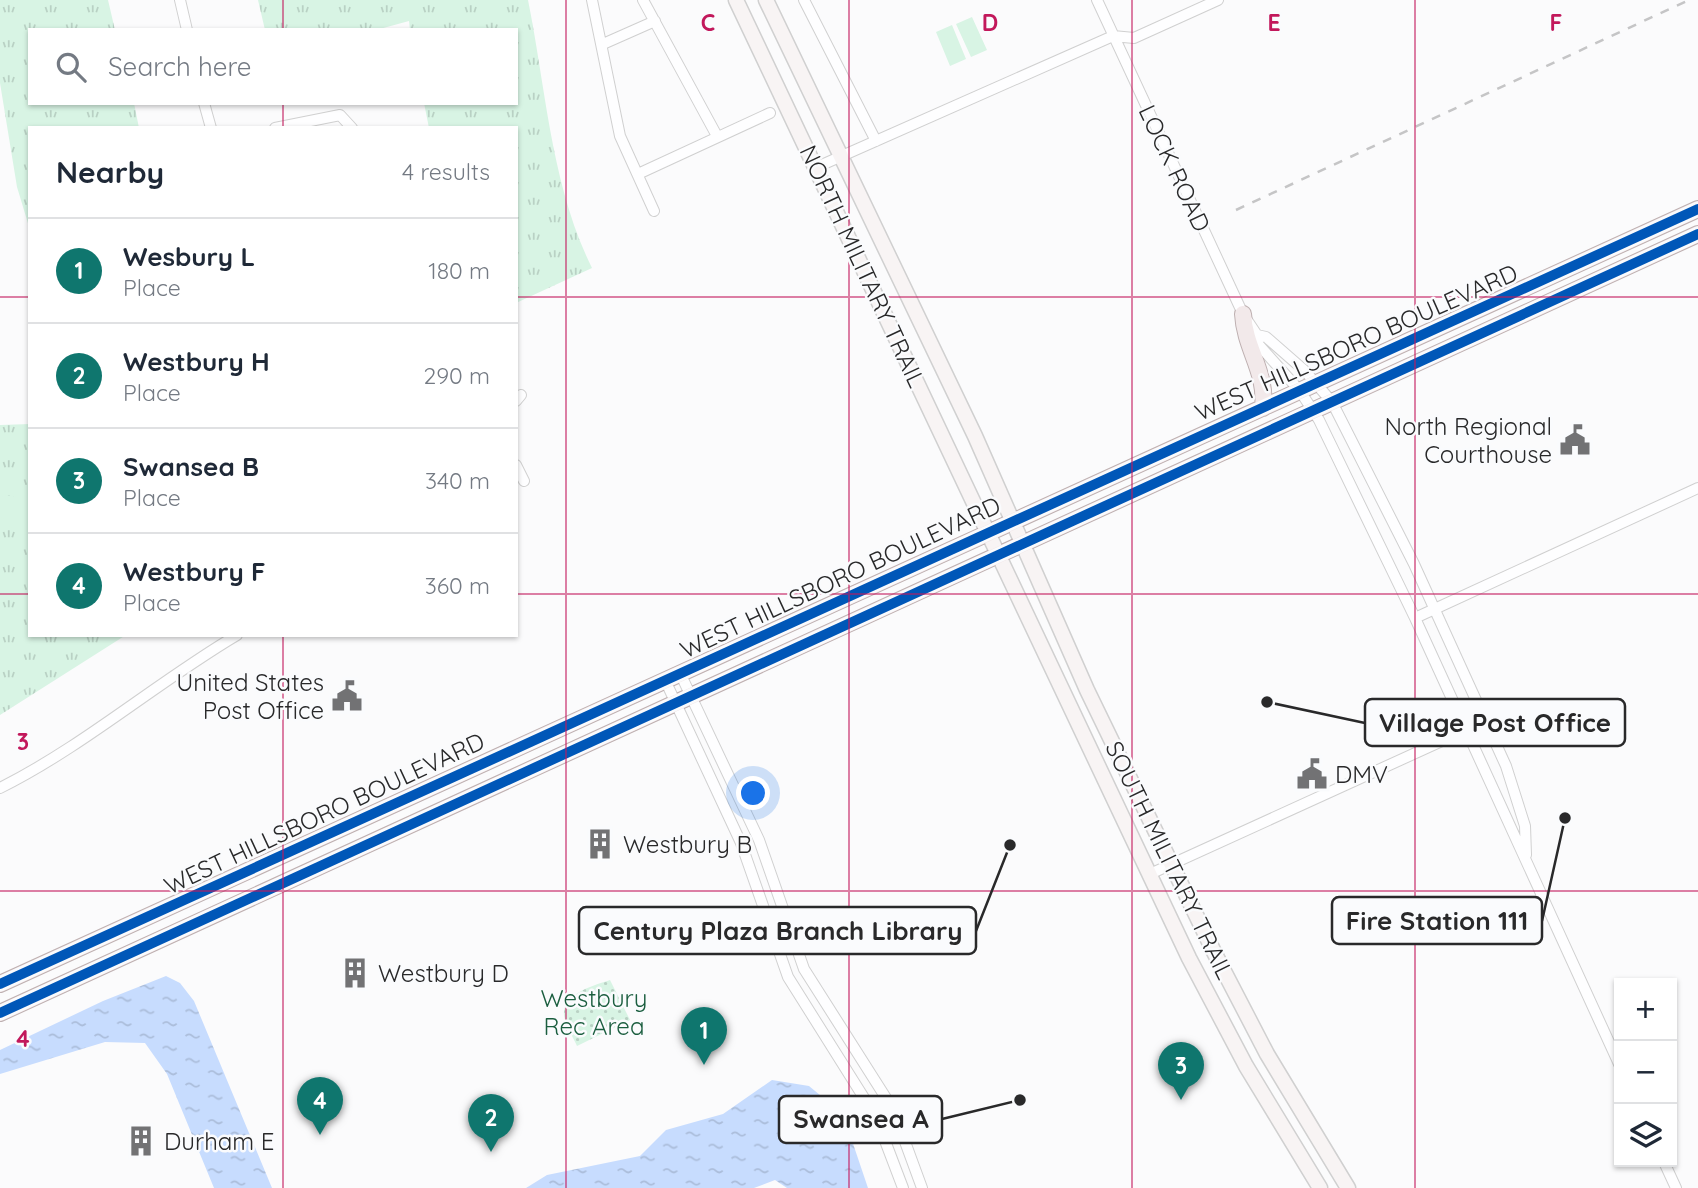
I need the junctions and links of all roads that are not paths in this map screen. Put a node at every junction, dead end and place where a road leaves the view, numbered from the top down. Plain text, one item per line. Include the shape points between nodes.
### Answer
1 (180, 0) edge
2 (592, 0) edge
3 (643, 0) edge
4 (736, 0) edge
5 (766, 0) edge
6 (804, 0) edge
7 (1097, 0) edge
8 (1218, 0) edge
9 (655, 21) junction
10 (187, 28) edge
11 (1113, 36) junction
12 (603, 44) junction
13 (205, 105) edge
14 (769, 113) dead end
15 (350, 124) edge
16 (210, 126) edge
17 (283, 126) edge
18 (717, 136) junction
19 (876, 141) junction
20 (842, 156) junction
21 (817, 167) junction
22 (638, 174) junction
23 (1698, 209) edge
24 (654, 211) dead end
25 (1698, 234) edge
26 (1547, 279) junction
27 (1525, 313) junction
28 (1243, 314) junction
29 (1257, 335) junction
30 (1317, 383) junction
31 (1300, 391) junction
32 (1332, 402) junction
33 (1263, 408) junction
34 (1314, 410) junction
35 (518, 469) edge
36 (524, 481) dead end
37 (1698, 488) edge
38 (1013, 521) junction
39 (989, 532) junction
40 (1023, 545) junction
41 (1000, 555) junction
42 (1435, 609) junction
43 (1415, 618) junction
44 (234, 637) edge
45 (673, 677) junction
46 (692, 695) junction
47 (676, 703) junction
48 (1466, 730) junction
49 (0, 788) edge
50 (370, 815) junction
51 (344, 827) junction
52 (360, 848) junction
53 (1526, 859) junction
54 (323, 865) junction
55 (1171, 865) junction
56 (1150, 874) junction
57 (0, 984) edge
58 (0, 1013) edge
59 (1614, 1053) edge
60 (1666, 1167) edge
61 (903, 1188) edge
62 (922, 1188) edge
63 (1320, 1188) edge
64 (1348, 1188) edge
65 (1676, 1188) edge

1 - 10 street
2 - 12 street
3 - 9 street
4 - 21 street, NORTH MILITARY TRAIL
5 - 20 street, NORTH MILITARY TRAIL
6 - 19 street
7 - 11 street, LOCK ROAD
8 - 11 street via 1134,38
9 - 12 street
9 - 18 street
11 - 19 street
11 - 28 street, LOCK ROAD
12 - 22 street via 620,136
13 - 16 street
14 - 18 street
15 - 17 street via 340,114
18 - 22 street
19 - 20 street
20 - 21 street
20 - 38 street, NORTH MILITARY TRAIL
21 - 39 street, NORTH MILITARY TRAIL
22 - 24 street
23 - 26 main road, WEST HILLSBORO BOULEVARD
25 - 27 main road, WEST HILLSBORO BOULEVARD
26 - 27 main road
26 - 30 main road, WEST HILLSBORO BOULEVARD
27 - 32 main road, WEST HILLSBORO BOULEVARD
28 - 29 street, LOCK ROAD
28 - 33 main road via 1244,332 1263,377
29 - 30 street, LOCK ROAD via 1266,337
29 - 31 street, LOCK ROAD via 1258,344
30 - 31 main road, WEST HILLSBORO BOULEVARD
30 - 32 street, LOCK ROAD
31 - 33 main road, WEST HILLSBORO BOULEVARD
31 - 34 street, LOCK ROAD
32 - 34 main road, WEST HILLSBORO BOULEVARD
32 - 42 street, LOCK ROAD
33 - 38 main road, WEST HILLSBORO BOULEVARD
34 - 40 main road, WEST HILLSBORO BOULEVARD
34 - 43 street, LOCK ROAD
35 - 36 street
37 - 42 street
38 - 39 main road, WEST HILLSBORO BOULEVARD
38 - 40 street, SOUTH MILITARY TRAIL
39 - 41 street, SOUTH MILITARY TRAIL
39 - 45 main road, WEST HILLSBORO BOULEVARD
40 - 41 main road, WEST HILLSBORO BOULEVARD
40 - 55 street, SOUTH MILITARY TRAIL
41 - 46 main road, WEST HILLSBORO BOULEVARD
41 - 56 street, SOUTH MILITARY TRAIL
42 - 43 street
42 - 53 street, LOCK ROAD via 1506,765 1525,826
43 - 48 street, LOCK ROAD
44 - 49 street via 41,768
45 - 46 street
45 - 47 street
45 - 50 main road, WEST HILLSBORO BOULEVARD
46 - 47 main road, WEST HILLSBORO BOULEVARD
46 - 62 street via 760,840 804,969 893,1109
47 - 52 main road, WEST HILLSBORO BOULEVARD
47 - 61 street via 741,843 788,977 876,1117
48 - 53 street, LOCK ROAD
48 - 55 street
50 - 51 main road, WEST HILLSBORO BOULEVARD
50 - 52 main road via 361,832
51 - 54 main road via 341,844
51 - 57 main road, WEST HILLSBORO BOULEVARD
52 - 54 main road, WEST HILLSBORO BOULEVARD
53 - 59 street, LOCK ROAD
54 - 58 main road, WEST HILLSBORO BOULEVARD
55 - 56 street
55 - 64 street, SOUTH MILITARY TRAIL via 1267,1055
56 - 63 street, SOUTH MILITARY TRAIL via 1246,1066
60 - 65 street

